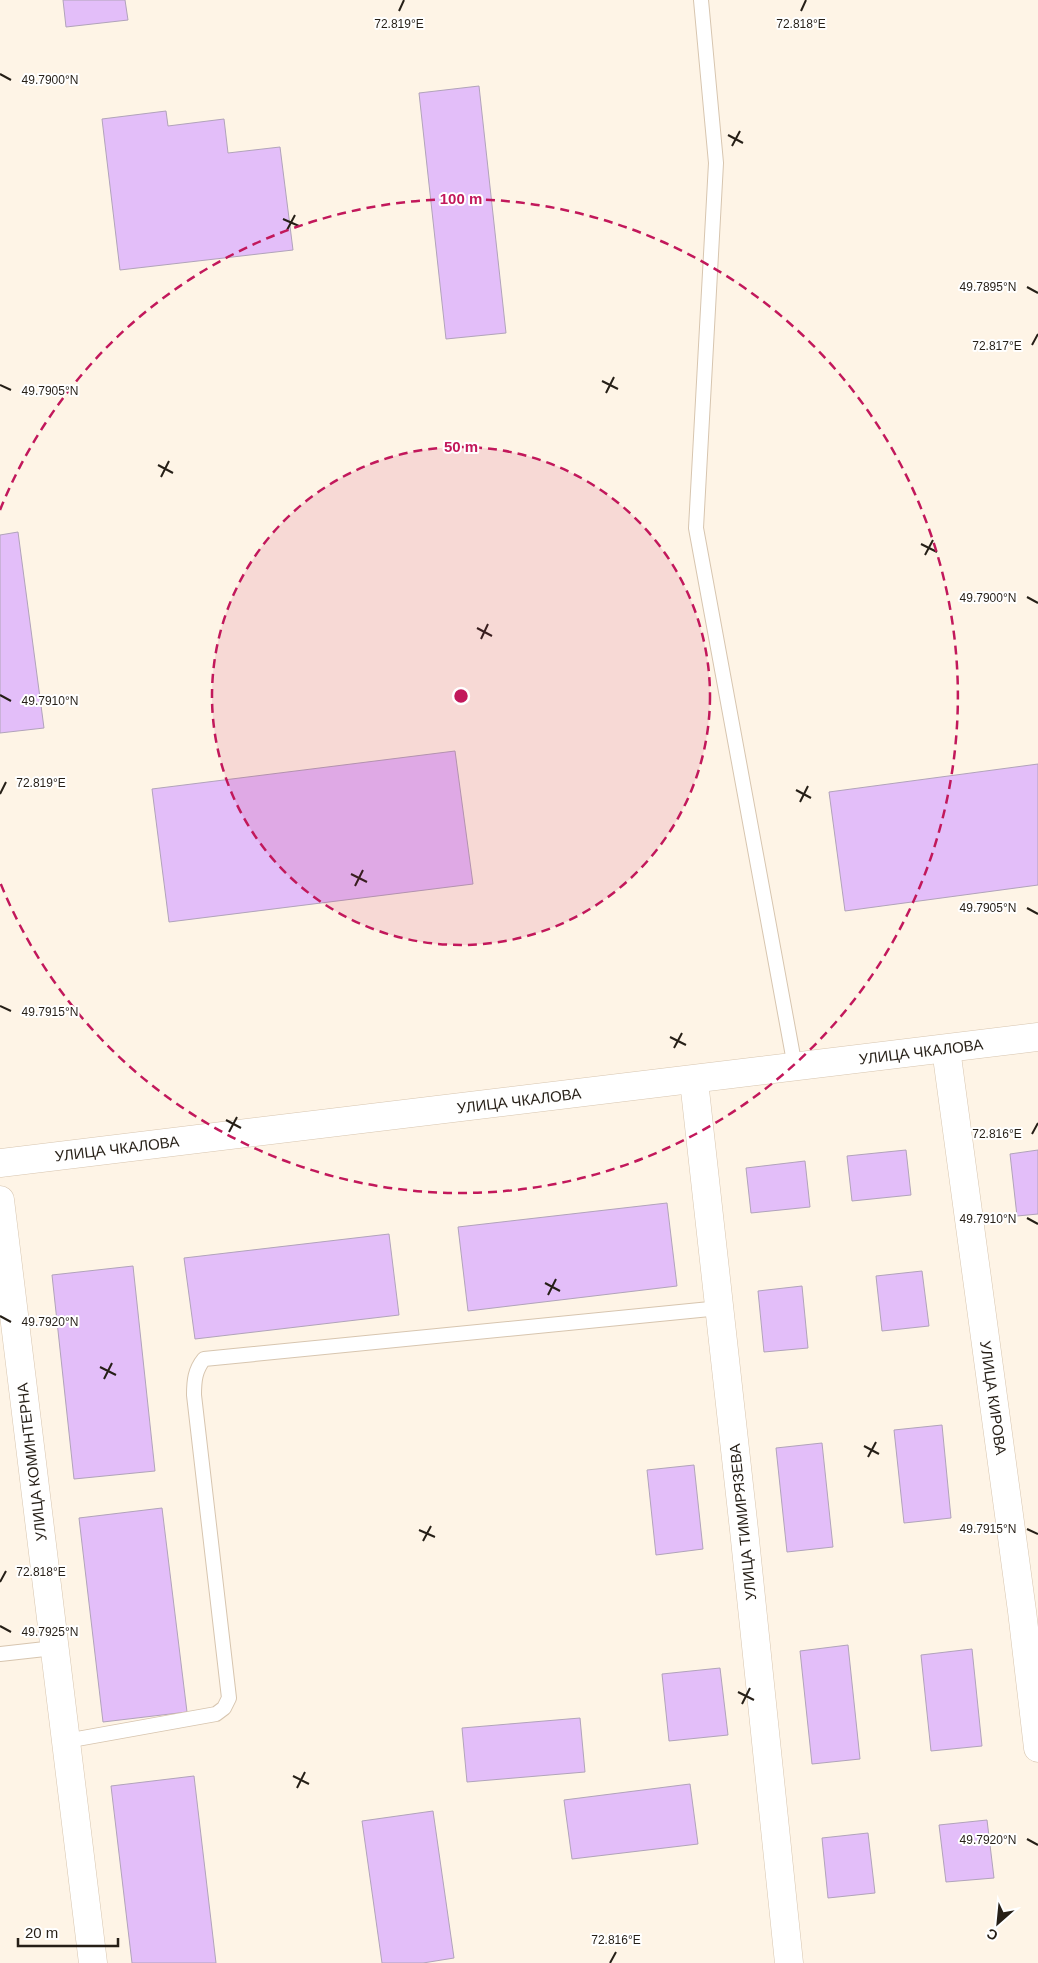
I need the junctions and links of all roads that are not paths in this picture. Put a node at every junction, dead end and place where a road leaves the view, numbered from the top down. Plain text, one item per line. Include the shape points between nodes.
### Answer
1 (701, 0) edge
2 (1038, 1037) edge
3 (946, 1049) junction
4 (795, 1068) junction
5 (694, 1080) junction
6 (0, 1163) edge
7 (0, 1200) edge
8 (720, 1308) junction
9 (1030, 1610) edge
10 (54, 1648) junction
11 (0, 1654) edge
12 (66, 1742) junction
13 (1038, 1748) edge
14 (93, 1963) edge
15 (789, 1963) edge

1 - 4 lane via 716,163 696,528
2 - 3 street, УЛИЦА ЧКАЛОВА
3 - 4 street, УЛИЦА ЧКАЛОВА
3 - 9 street, УЛИЦА КИРОВА
4 - 5 street, УЛИЦА ЧКАЛОВА
5 - 6 street, УЛИЦА ЧКАЛОВА
5 - 8 street, УЛИЦА ТИМИРЯЗЕВА
7 - 10 street, УЛИЦА КОМИНТЕРНА
8 - 12 lane via 204,1358 194,1380 194,1395 229,1698 216,1714
8 - 15 street, УЛИЦА ТИМИРЯЗЕВА
9 - 13 street, УЛИЦА КИРОВА
10 - 11 lane
10 - 12 street, УЛИЦА КОМИНТЕРНА
12 - 14 street, УЛИЦА КОМИНТЕРНА

